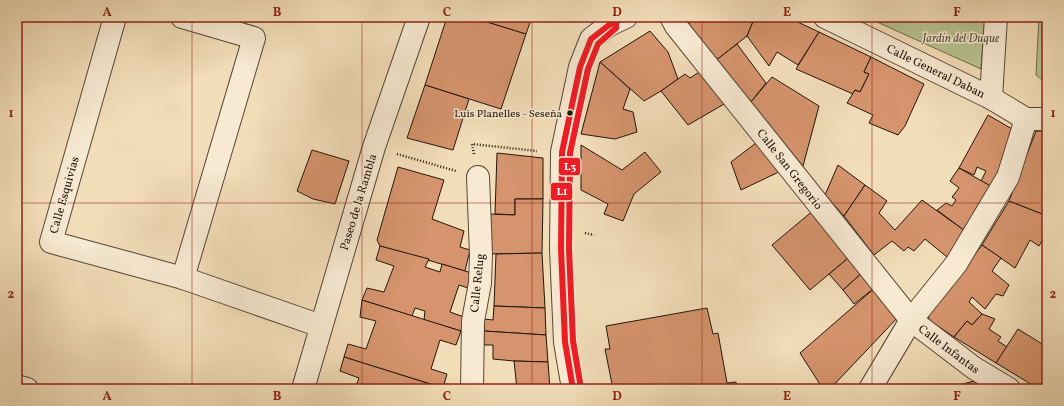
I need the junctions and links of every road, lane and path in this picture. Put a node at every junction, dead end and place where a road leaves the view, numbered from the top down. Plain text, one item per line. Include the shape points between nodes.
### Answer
1 (115, 17) edge
2 (182, 17) edge
3 (419, 17) edge
4 (671, 17) edge
5 (826, 17) edge
6 (996, 17) edge
7 (612, 20) edge
8 (991, 98) junction
9 (1036, 119) edge
10 (374, 147) junction
11 (562, 152) junction
12 (478, 177) junction
13 (584, 233) dead end
14 (594, 235) dead end
15 (183, 278) junction
16 (911, 320) junction
17 (321, 326) junction
18 (17, 386) edge
19 (27, 389) edge
20 (303, 389) edge
21 (472, 389) edge
22 (573, 389) edge
23 (870, 389) edge
24 (1009, 389) edge

1 - 15 street, Calle Esquivias via 51,242
2 - 15 street via 254,38
3 - 10 street, Paseo de la Rambla
4 - 16 street, Calle San Gregorio
5 - 8 street, Calle General Daban
6 - 8 street
7 - 11 street via 591,39 580,68
8 - 9 street, Calle General Daban
9 - 16 street via 1008,177 956,264
10 - 12 path
10 - 17 street, Paseo de la Rambla
11 - 12 path via 472,144
11 - 22 street via 561,249 565,334
12 - 21 street, Calle Relug via 481,254 480,283 473,322
13 - 14 path
15 - 17 street, Calle Esquivias
16 - 23 street
16 - 24 street, Calle Infantas via 974,368
17 - 20 street, Paseo de la Rambla
18 - 19 street

